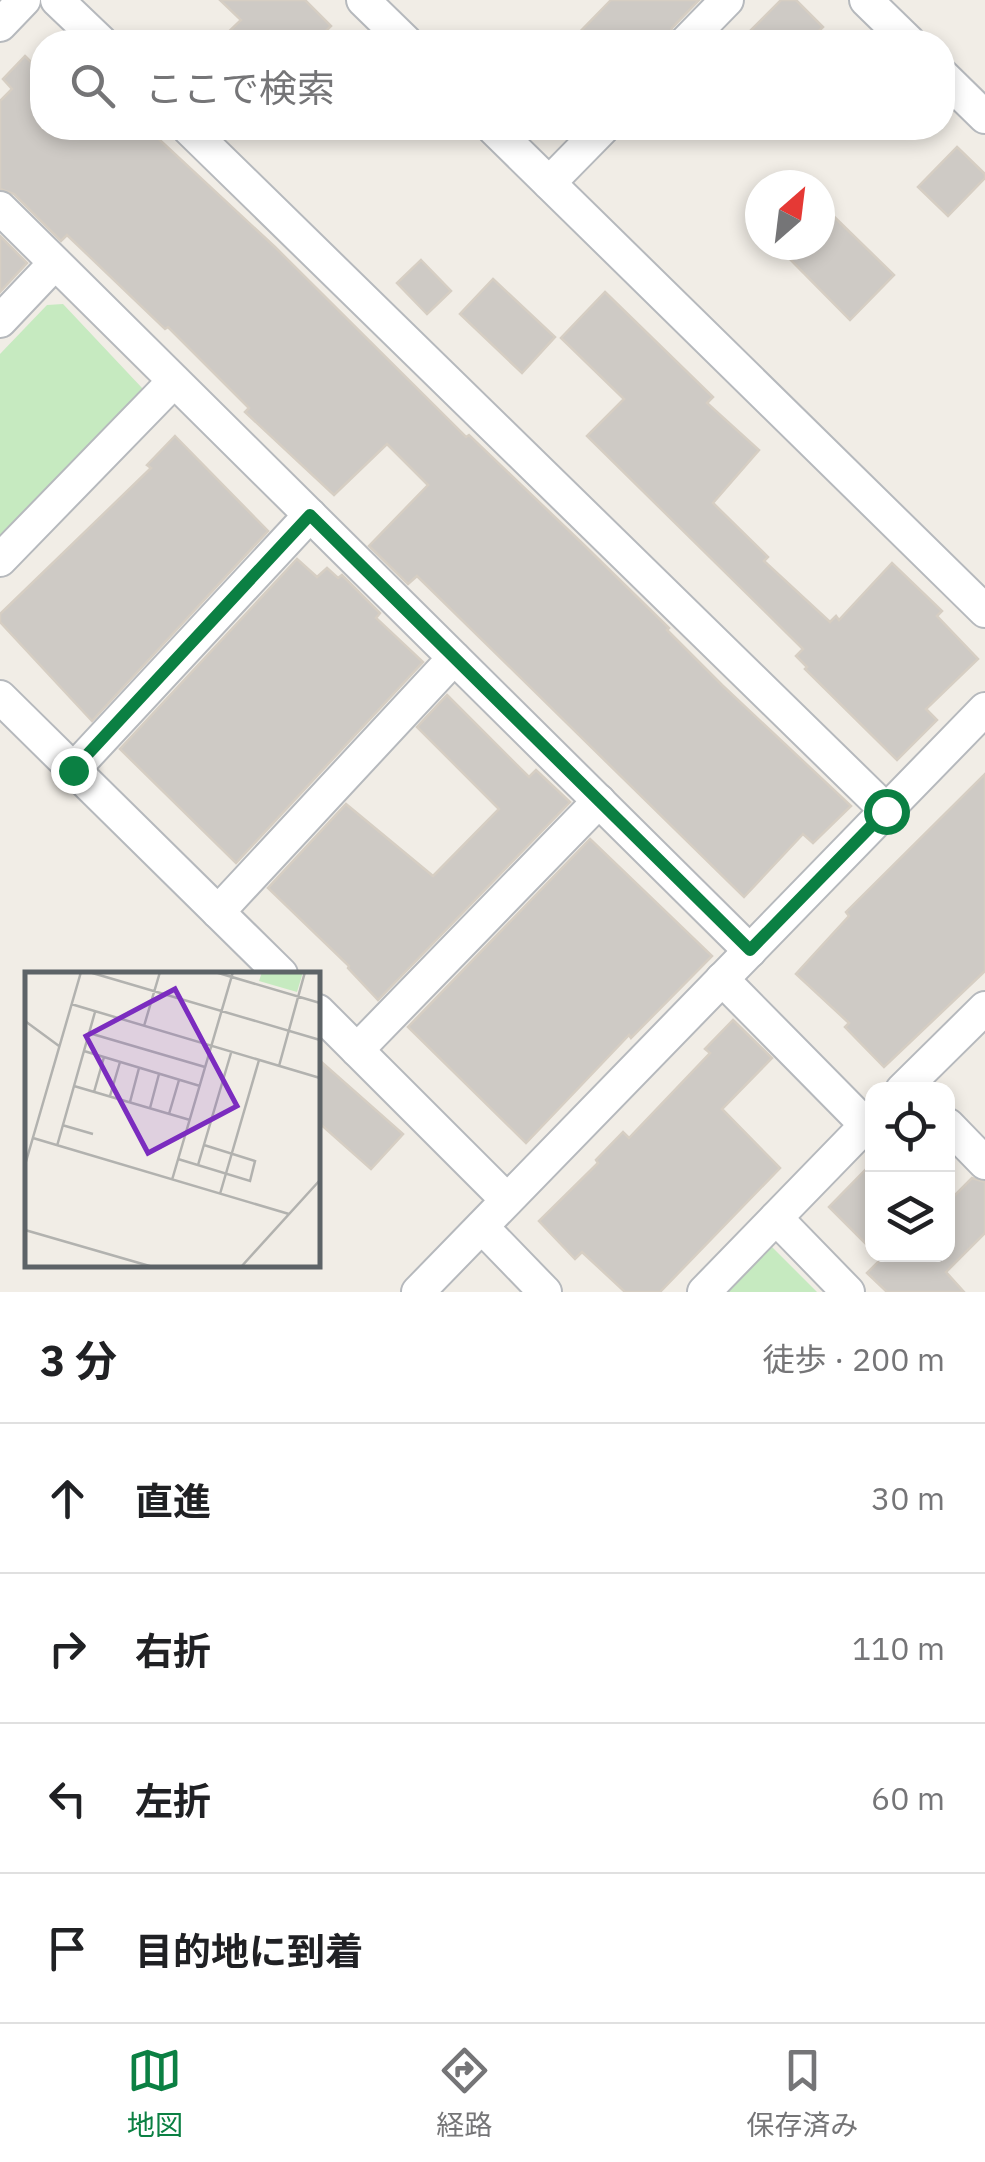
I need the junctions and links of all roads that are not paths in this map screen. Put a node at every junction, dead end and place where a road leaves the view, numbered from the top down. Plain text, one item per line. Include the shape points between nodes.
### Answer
1 (24, 0) edge
2 (57, 0) edge
3 (363, 0) edge
4 (727, 0) edge
5 (866, 0) edge
6 (0, 25) edge
7 (88, 30) edge
8 (394, 30) edge
9 (698, 30) edge
10 (897, 30) edge
11 (955, 88) edge
12 (985, 117) edge
13 (200, 140) edge
14 (505, 140) edge
15 (591, 140) edge
16 (550, 183) junction
17 (0, 208) edge
18 (56, 263) junction
19 (0, 321) edge
20 (174, 380) junction
21 (310, 515) junction
22 (0, 560) edge
23 (985, 611) edge
24 (454, 658) junction
25 (0, 697) edge
26 (985, 710) edge
27 (73, 770) junction
28 (599, 800) junction
29 (886, 811) junction
30 (218, 912) junction
31 (750, 950) junction
32 (279, 972) edge
33 (722, 979) junction
34 (985, 1008) edge
35 (320, 1013) edge
36 (358, 1050) junction
37 (913, 1082) edge
38 (865, 1117) edge
39 (865, 1127) edge
40 (955, 1132) edge
41 (985, 1162) edge
42 (508, 1200) junction
43 (776, 1218) junction
44 (482, 1226) junction
45 (418, 1292) edge
46 (545, 1292) edge
47 (704, 1292) edge
48 (848, 1292) edge

1 - 6 street
2 - 7 street
3 - 8 street
4 - 9 street
5 - 10 street
11 - 12 street
13 - 29 street
14 - 16 street
15 - 16 street
16 - 23 street
17 - 18 street
18 - 19 street
18 - 20 street
20 - 21 street
20 - 22 street
21 - 24 street
21 - 27 street
24 - 28 street
24 - 30 street
25 - 27 street
26 - 29 street
27 - 30 street
28 - 31 street
28 - 36 street
29 - 31 street
30 - 32 street
31 - 33 street
33 - 38 street
33 - 42 street
34 - 37 street
35 - 36 street
36 - 42 street
39 - 43 street
40 - 41 street
42 - 44 street
43 - 47 street
43 - 48 street
44 - 45 street
44 - 46 street

